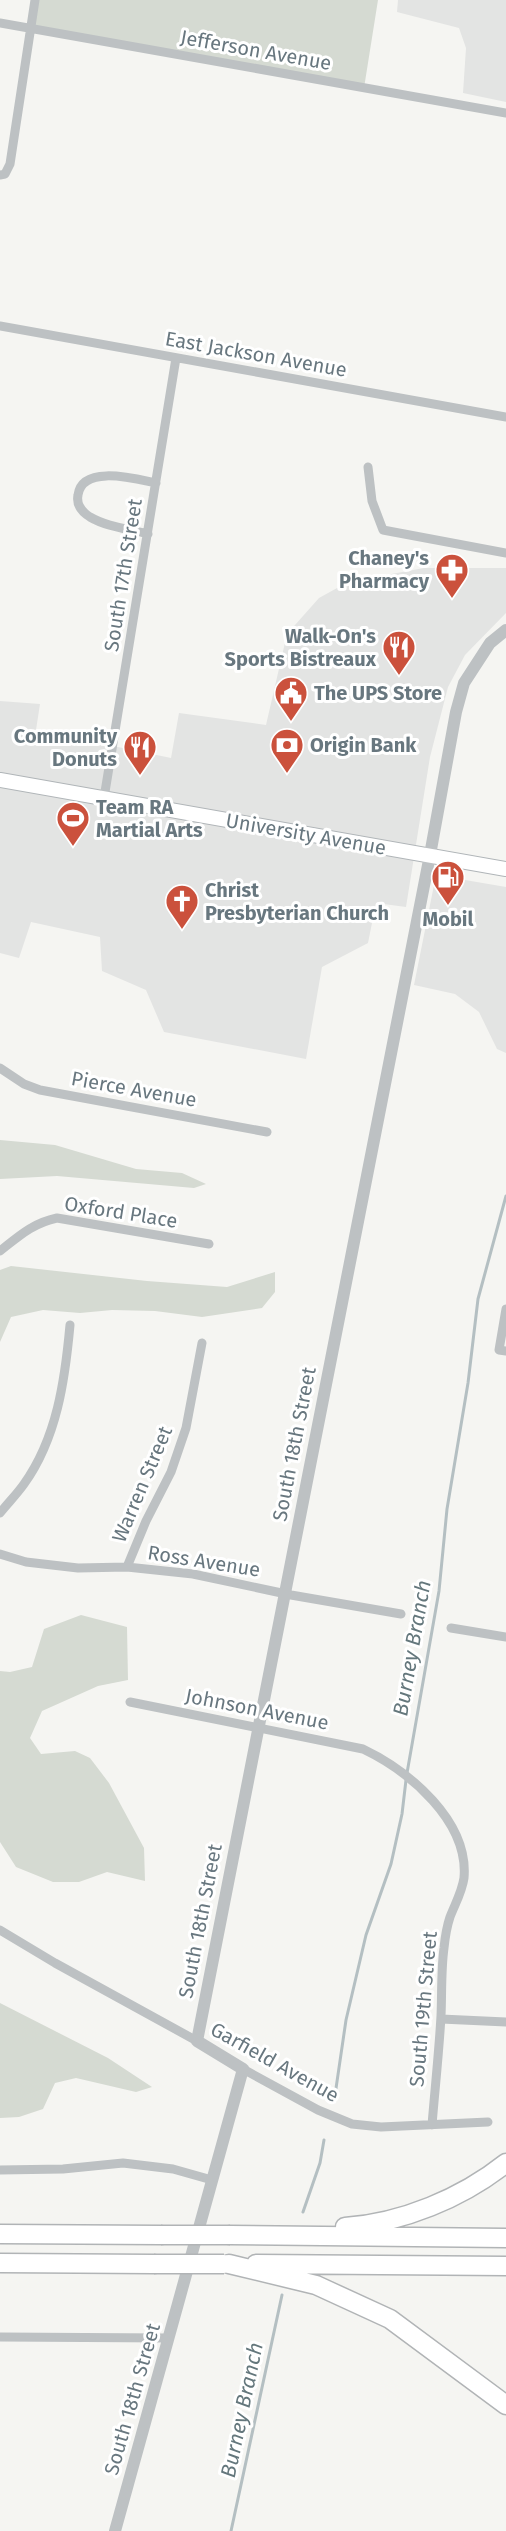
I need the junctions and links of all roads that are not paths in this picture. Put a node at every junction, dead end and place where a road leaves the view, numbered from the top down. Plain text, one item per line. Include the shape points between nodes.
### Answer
1 (35, 0) edge
2 (0, 22) edge
3 (30, 28) junction
4 (506, 113) edge
5 (2, 174) edge
6 (0, 326) edge
7 (176, 358) junction
8 (506, 417) edge
9 (368, 466) dead end
10 (156, 483) junction
11 (148, 534) junction
12 (506, 553) edge
13 (506, 630) edge
14 (0, 780) edge
15 (104, 798) junction
16 (430, 855) junction
17 (506, 869) edge
18 (0, 1068) edge
19 (267, 1132) dead end
20 (209, 1244) dead end
21 (0, 1251) edge
22 (506, 1309) edge
23 (70, 1325) dead end
24 (202, 1343) dead end
25 (506, 1351) edge
26 (0, 1513) edge
27 (0, 1554) edge
28 (127, 1567) junction
29 (285, 1593) junction
30 (401, 1614) dead end
31 (451, 1628) dead end
32 (506, 1637) edge
33 (130, 1702) dead end
34 (258, 1729) junction
35 (376, 1755) joint
36 (0, 1930) edge
37 (441, 2019) junction
38 (506, 2022) edge
39 (197, 2041) junction
40 (243, 2069) junction
41 (488, 2122) dead end
42 (432, 2125) junction
43 (506, 2163) edge
44 (0, 2170) edge
45 (212, 2180) junction
46 (0, 2234) edge
47 (276, 2236) junction
48 (506, 2238) edge
49 (0, 2263) edge
50 (226, 2264) junction
51 (506, 2266) edge
52 (0, 2337) edge
53 (169, 2338) junction
54 (506, 2405) edge
55 (115, 2531) edge

1 - 3 street
2 - 3 street, Jefferson Avenue
3 - 4 street, Jefferson Avenue
3 - 5 street via 10,164
6 - 7 street, East Jackson Avenue
7 - 8 street, East Jackson Avenue
7 - 10 street, South 17th Street
9 - 12 street via 372,501 383,530
10 - 11 street, South 17th Street
10 - 11 street via 105,475 86,481 77,498 78,506 89,516
11 - 15 street, South 17th Street
13 - 16 street, South 18th Street via 490,643 464,684
14 - 15 main road, University Avenue
15 - 16 main road, University Avenue
16 - 17 main road, University Avenue
16 - 29 street, South 18th Street
18 - 19 street, Pierce Avenue via 40,1090
20 - 21 street, Oxford Place via 57,1218 29,1227
22 - 25 street via 499,1350
23 - 26 street via 58,1409 25,1483
24 - 28 street, Warren Street via 186,1428 171,1472
27 - 28 street, Ross Avenue via 26,1562 78,1568
28 - 29 street, Ross Avenue via 193,1574
29 - 30 street, Ross Avenue
29 - 34 street, South 18th Street
31 - 32 street
33 - 34 street, Johnson Avenue
34 - 35 street, Johnson Avenue via 363,1749
34 - 39 street, South 18th Street
35 - 37 street, South 19th Street via 430,1797 454,1831 462,1855 464,1878 449,1919 444,1948
36 - 39 street, Garfield Avenue
37 - 38 street
37 - 42 street, South 19th Street
39 - 40 street, Garfield Avenue
40 - 42 street, Garfield Avenue via 352,2124
40 - 45 street, South 18th Street
41 - 42 street, Garfield Avenue
43 - 47 highway via 460,2193 379,2223
44 - 45 street via 123,2163 173,2169
45 - 53 street, South 18th Street
46 - 47 highway, bridge
47 - 48 highway
49 - 50 highway, bridge
50 - 51 highway
50 - 54 highway via 316,2285 390,2319
52 - 53 street
53 - 55 street, South 18th Street

